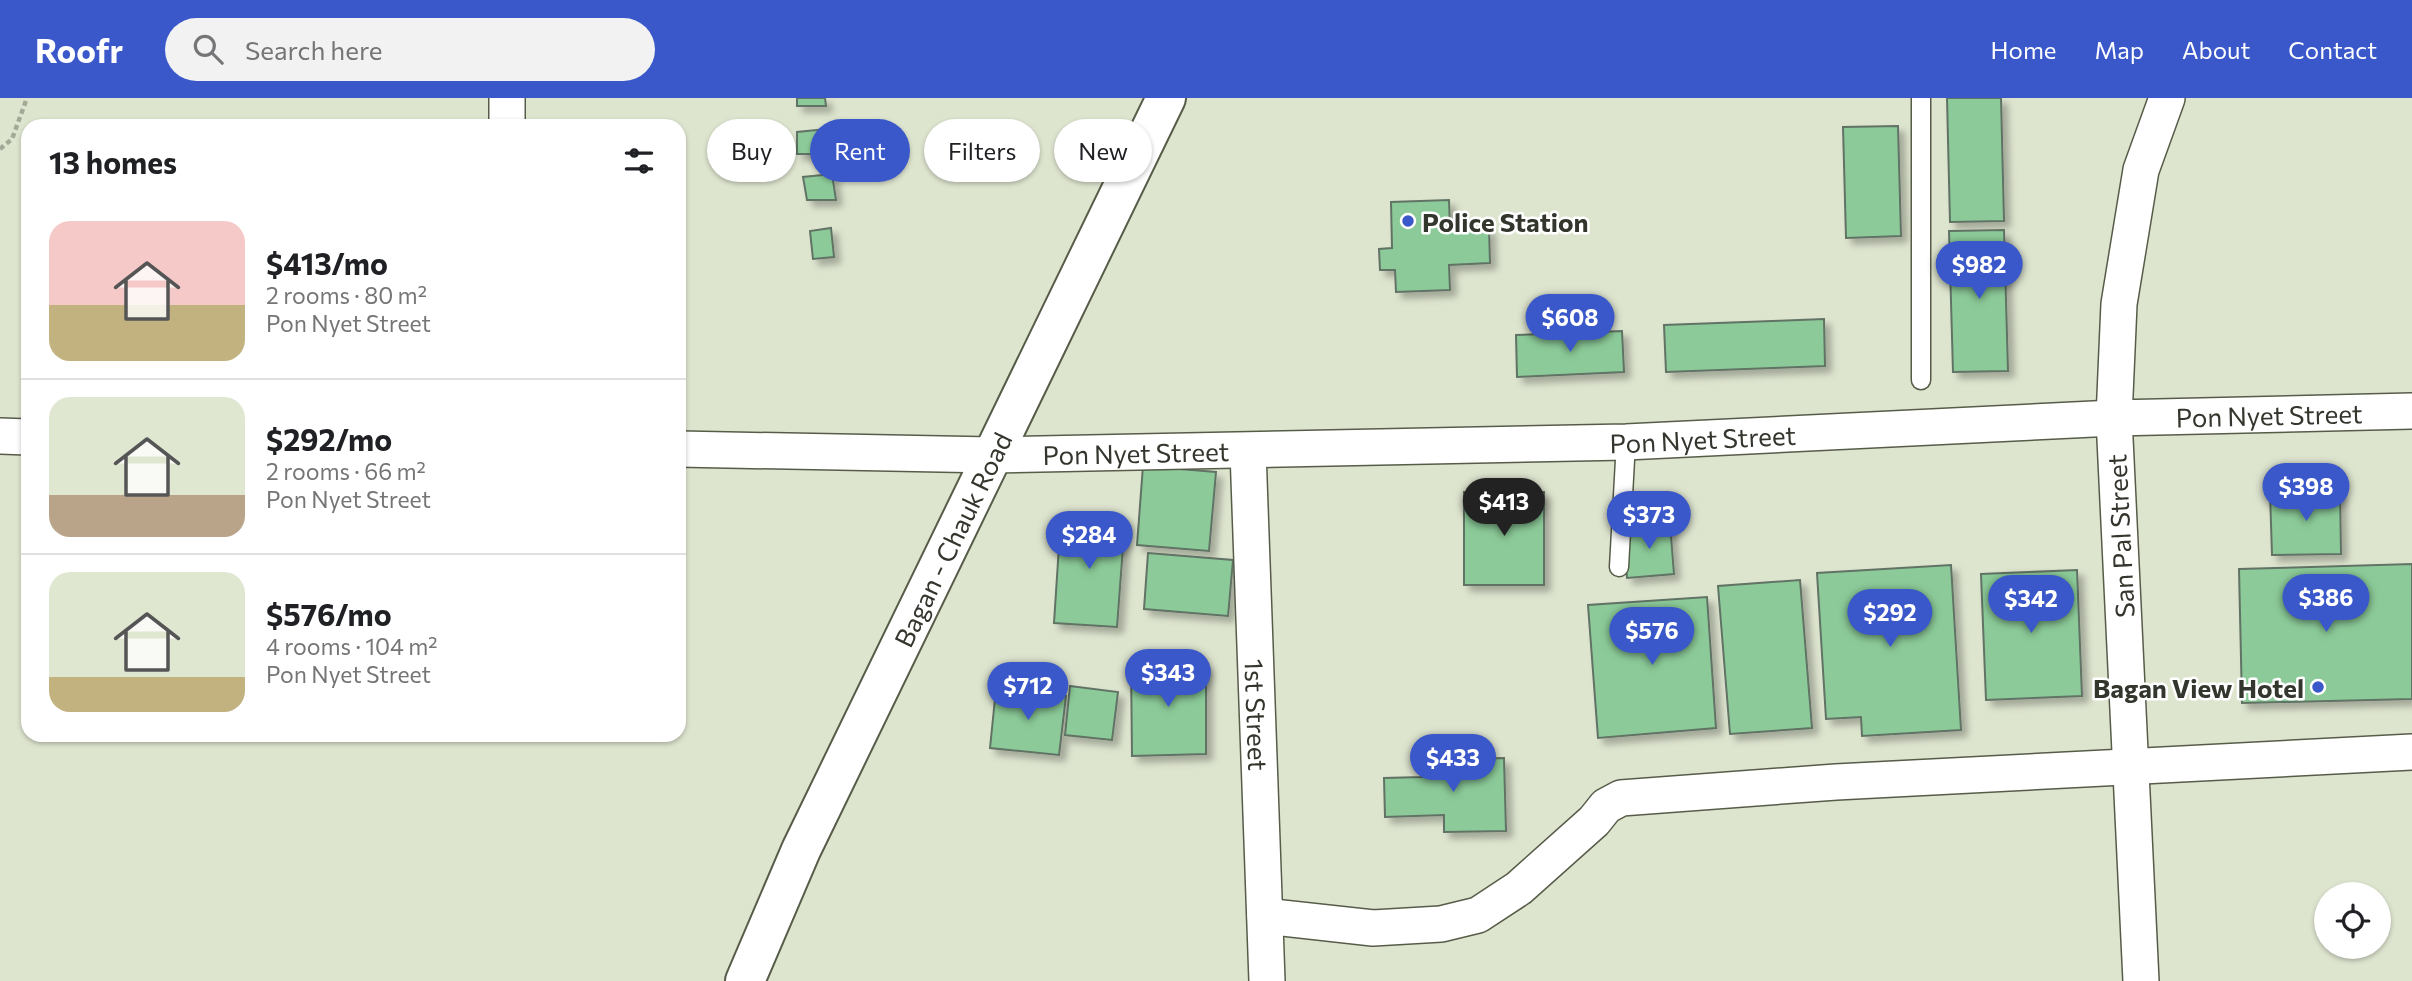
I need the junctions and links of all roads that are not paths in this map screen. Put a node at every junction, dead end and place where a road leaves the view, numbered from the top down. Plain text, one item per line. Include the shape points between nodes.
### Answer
1 (507, 98) edge
2 (1166, 98) edge
3 (1921, 98) edge
4 (2167, 98) edge
5 (507, 119) edge
6 (1921, 380) dead end
7 (2412, 411) edge
8 (2114, 418) junction
9 (0, 436) edge
10 (21, 437) edge
11 (1626, 442) junction
12 (686, 449) edge
13 (1248, 450) junction
14 (992, 455) junction
15 (1619, 567) dead end
16 (2412, 752) edge
17 (2132, 767) junction
18 (1265, 916) junction
19 (745, 981) edge
20 (1267, 981) edge
21 (2141, 981) edge

1 - 5 street
2 - 14 main road, Bagan - Chauk Road
3 - 6 lane
4 - 8 street, San Pal Street via 2141,170 2119,304
7 - 8 street, Pon Nyet Street
8 - 11 street, Pon Nyet Street
8 - 17 street, San Pal Street
9 - 10 street
11 - 13 street, Pon Nyet Street
11 - 15 lane
12 - 14 street, Pon Nyet Street
13 - 14 street, Pon Nyet Street
13 - 18 street, 1st Street
14 - 19 main road, Bagan - Chauk Road via 801,850
16 - 17 street
17 - 18 street via 1621,798 1606,806 1519,888 1478,915 1441,924 1373,928
17 - 21 street, San Pal Street
18 - 20 street, 1st Street

